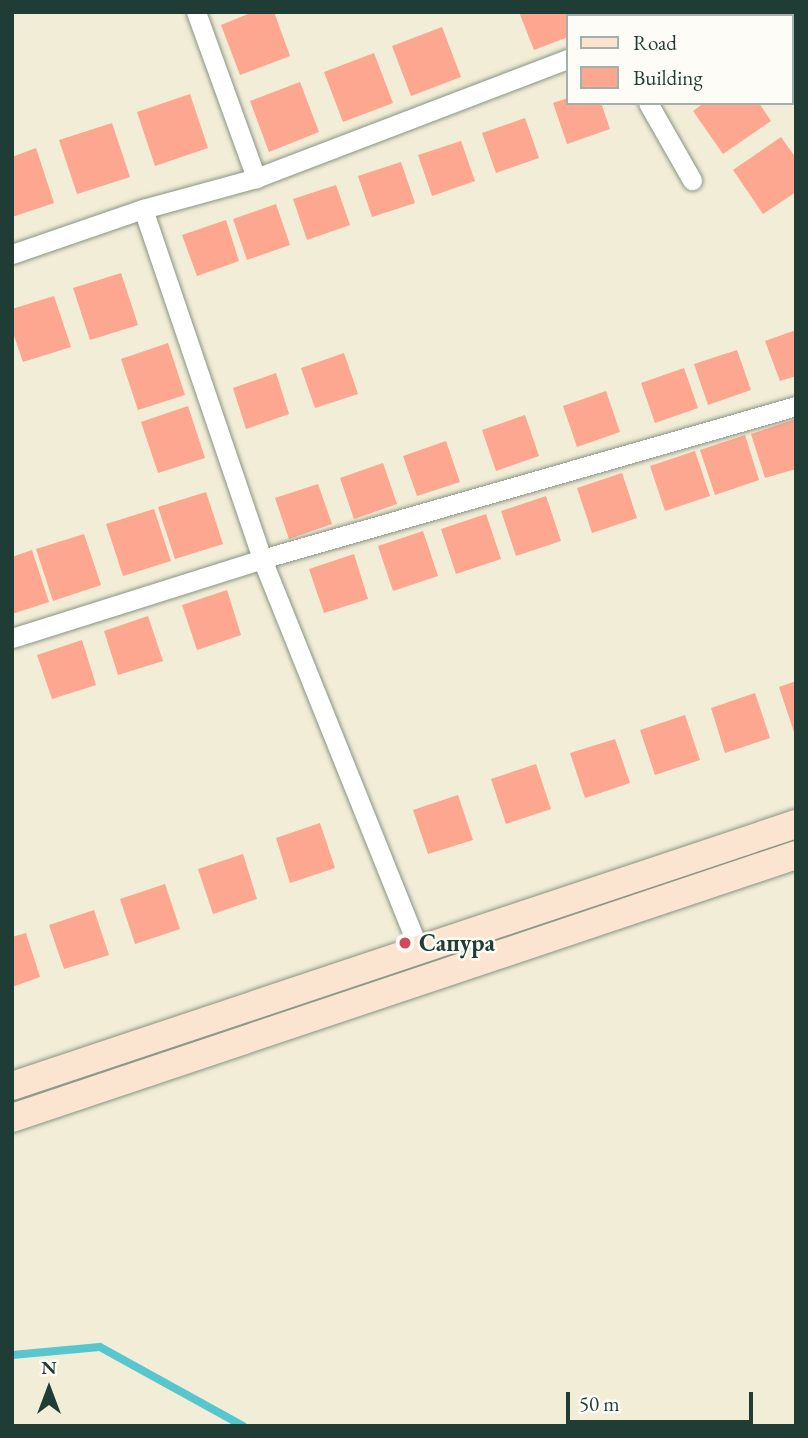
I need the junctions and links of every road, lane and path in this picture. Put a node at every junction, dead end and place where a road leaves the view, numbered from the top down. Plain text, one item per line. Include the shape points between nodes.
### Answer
1 (197, 12) edge
2 (566, 60) edge
3 (649, 105) edge
4 (256, 178) junction
5 (692, 180) dead end
6 (143, 209) junction
7 (12, 254) edge
8 (796, 406) edge
9 (262, 559) junction
10 (12, 638) edge
11 (796, 824) edge
12 (796, 855) edge
13 (420, 953) junction
14 (12, 1086) edge
15 (12, 1118) edge

1 - 4 street
2 - 4 street
3 - 5 street
4 - 6 street
6 - 7 street
6 - 9 street
8 - 9 street
9 - 10 street
9 - 13 street
11 - 13 main road
12 - 15 main road
13 - 14 main road

